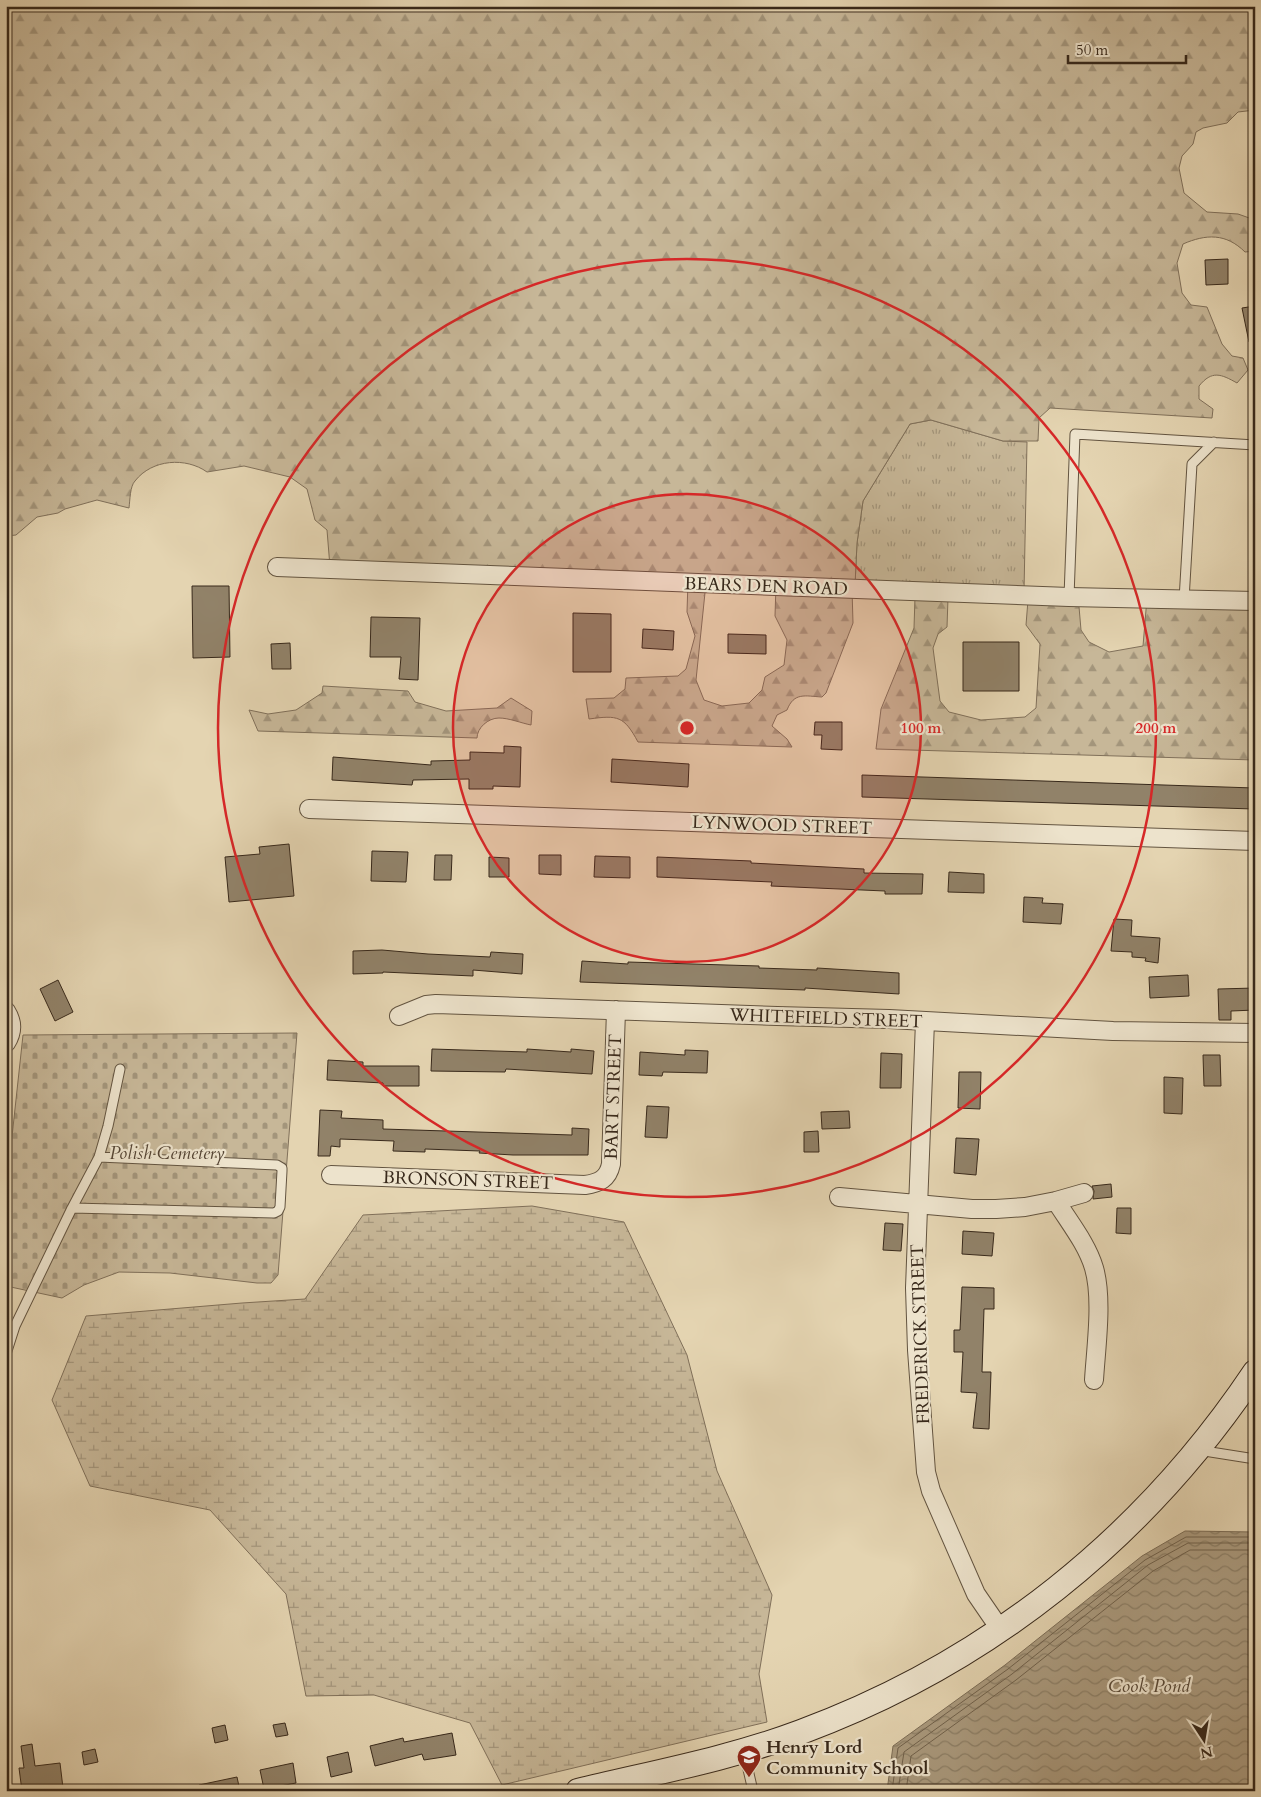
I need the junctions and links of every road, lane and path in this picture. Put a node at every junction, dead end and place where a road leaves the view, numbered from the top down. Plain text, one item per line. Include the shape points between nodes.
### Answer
1 (1214, 442) junction
2 (1255, 445) edge
3 (276, 567) dead end
4 (1069, 598) junction
5 (1184, 600) junction
6 (1255, 601) edge
7 (309, 809) dead end
8 (1255, 841) edge
9 (616, 1010) junction
10 (6, 1011) edge
11 (400, 1016) dead end
12 (925, 1021) junction
13 (1255, 1033) edge
14 (6, 1043) edge
15 (120, 1069) dead end
16 (99, 1157) junction
17 (331, 1175) dead end
18 (603, 1180) joint
19 (1084, 1193) dead end
20 (839, 1197) dead end
21 (1056, 1201) junction
22 (918, 1203) junction
23 (72, 1208) junction
24 (6, 1354) edge
25 (1255, 1372) edge
26 (1094, 1380) dead end
27 (1198, 1450) junction
28 (1255, 1459) edge
29 (1000, 1629) junction
30 (743, 1750) junction
31 (578, 1791) edge
32 (753, 1791) edge

1 - 2 lane
1 - 4 lane via 1075,434
1 - 5 lane via 1192,464
3 - 4 street, BEARS DEN ROAD
4 - 5 street, BEARS DEN ROAD
5 - 6 street, BEARS DEN ROAD
7 - 8 street, LYNWOOD STREET
9 - 11 street, WHITEFIELD STREET via 436,1004 421,1006
9 - 12 street, WHITEFIELD STREET
9 - 18 street, BART STREET via 611,1164
10 - 14 street via 12,1026
12 - 13 street, WHITEFIELD STREET via 1113,1031
12 - 22 street, FREDERICK STREET
15 - 16 lane
16 - 23 lane
16 - 23 lane via 278,1165 282,1168 280,1207 274,1213
17 - 18 street, BRONSON STREET via 585,1185
19 - 21 street
20 - 22 street
21 - 22 street via 996,1209
21 - 26 street via 1087,1253 1098,1282
22 - 29 street, FREDERICK STREET via 915,1288 926,1472 931,1491 976,1594
23 - 24 lane
25 - 27 main road
27 - 28 lane
27 - 29 main road via 1109,1544 1053,1592
29 - 30 main road via 944,1665 877,1700 799,1733
30 - 31 main road
30 - 32 lane

